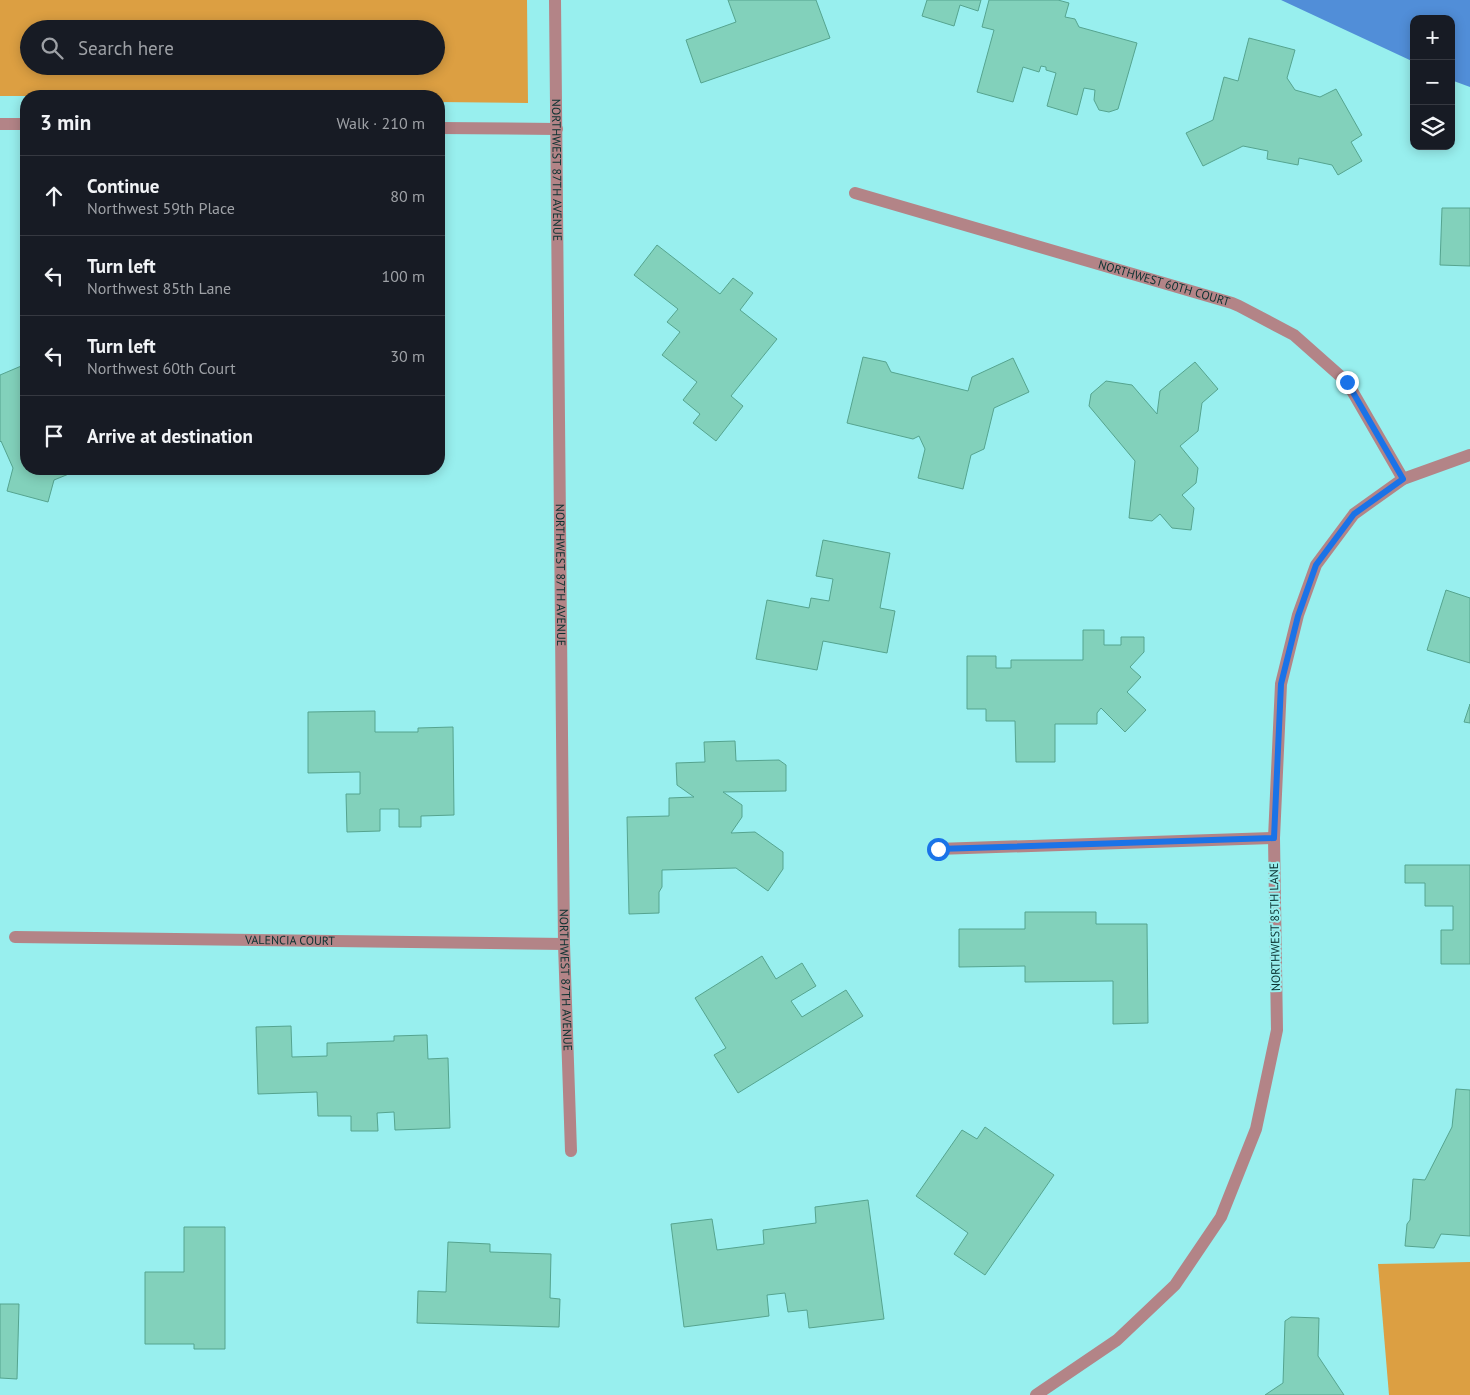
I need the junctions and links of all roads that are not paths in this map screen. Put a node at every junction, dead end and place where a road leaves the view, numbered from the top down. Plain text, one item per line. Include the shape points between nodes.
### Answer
1 (555, 0) edge
2 (0, 124) edge
3 (20, 124) edge
4 (445, 128) edge
5 (557, 129) junction
6 (855, 192) dead end
7 (1470, 455) edge
8 (1403, 479) junction
9 (1274, 838) junction
10 (938, 849) dead end
11 (15, 937) dead end
12 (564, 944) junction
13 (571, 1151) dead end
14 (1036, 1395) edge

1 - 5 street, NORTHWEST 87TH AVENUE
2 - 3 street
4 - 5 street
5 - 12 street, NORTHWEST 87TH AVENUE
6 - 8 street, NORTHWEST 60TH COURT via 1239,306 1294,336 1347,382
7 - 8 street, NORTHWEST 85TH LANE
8 - 9 street, NORTHWEST 85TH LANE via 1354,514 1316,565 1298,616 1281,684
9 - 10 street
9 - 14 street, NORTHWEST 85TH LANE via 1276,1030 1256,1129 1221,1217 1174,1285 1117,1340
11 - 12 street, VALENCIA COURT
12 - 13 street, NORTHWEST 87TH AVENUE

